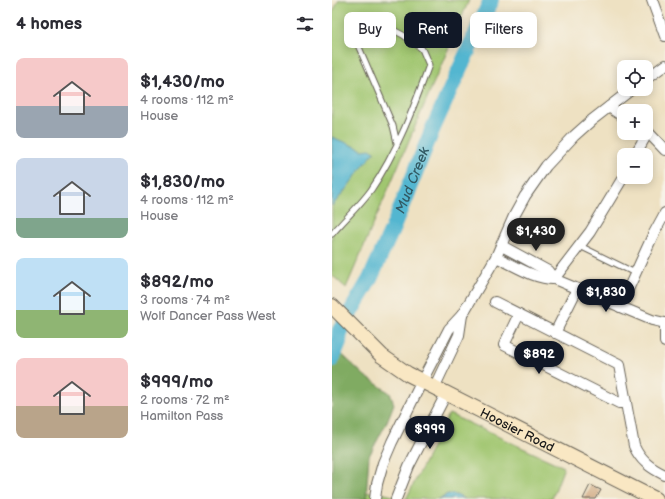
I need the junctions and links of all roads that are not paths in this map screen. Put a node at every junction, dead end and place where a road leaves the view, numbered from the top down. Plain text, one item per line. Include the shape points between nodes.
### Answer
1 (652, 0) edge
2 (665, 36) edge
3 (665, 65) edge
4 (653, 74) edge
5 (623, 96) edge
6 (610, 106) junction
7 (617, 112) edge
8 (653, 137) edge
9 (397, 143) junction
10 (665, 150) edge
11 (619, 184) edge
12 (665, 212) edge
13 (332, 234) edge
14 (502, 246) junction
15 (580, 246) junction
16 (496, 257) junction
17 (635, 273) junction
18 (554, 279) junction
19 (577, 289) junction
20 (495, 302) dead end
21 (620, 307) junction
22 (334, 308) edge
23 (518, 314) junction
24 (462, 315) junction
25 (665, 323) edge
26 (554, 333) junction
27 (665, 342) edge
28 (422, 381) junction
29 (440, 391) junction
30 (626, 403) junction
31 (665, 474) edge
32 (375, 499) edge
33 (396, 499) edge
34 (655, 499) edge

1 - 2 street
3 - 4 street
5 - 6 street
6 - 7 street
6 - 14 street via 574,136 546,166 514,216
8 - 10 street
9 - 9 lane via 429,65 422,49 403,35 382,24 369,24 360,32 358,45
9 - 13 lane via 370,190
11 - 15 street
12 - 17 street
14 - 16 street
14 - 18 street via 548,271
15 - 17 lane
15 - 18 street
16 - 18 street via 544,279
16 - 24 street
17 - 21 street
18 - 19 street
19 - 21 street
19 - 26 street
20 - 23 street
21 - 25 street
22 - 28 street, Hoosier Road via 382,356
23 - 26 street
23 - 30 street via 504,344 619,404
24 - 28 street via 449,329
24 - 29 street via 459,335
25 - 27 street
26 - 30 street via 619,365
28 - 29 street, Hoosier Road
28 - 32 street via 383,463
29 - 33 street
29 - 34 street, Hoosier Road via 637,493
30 - 31 street via 638,455 646,464

